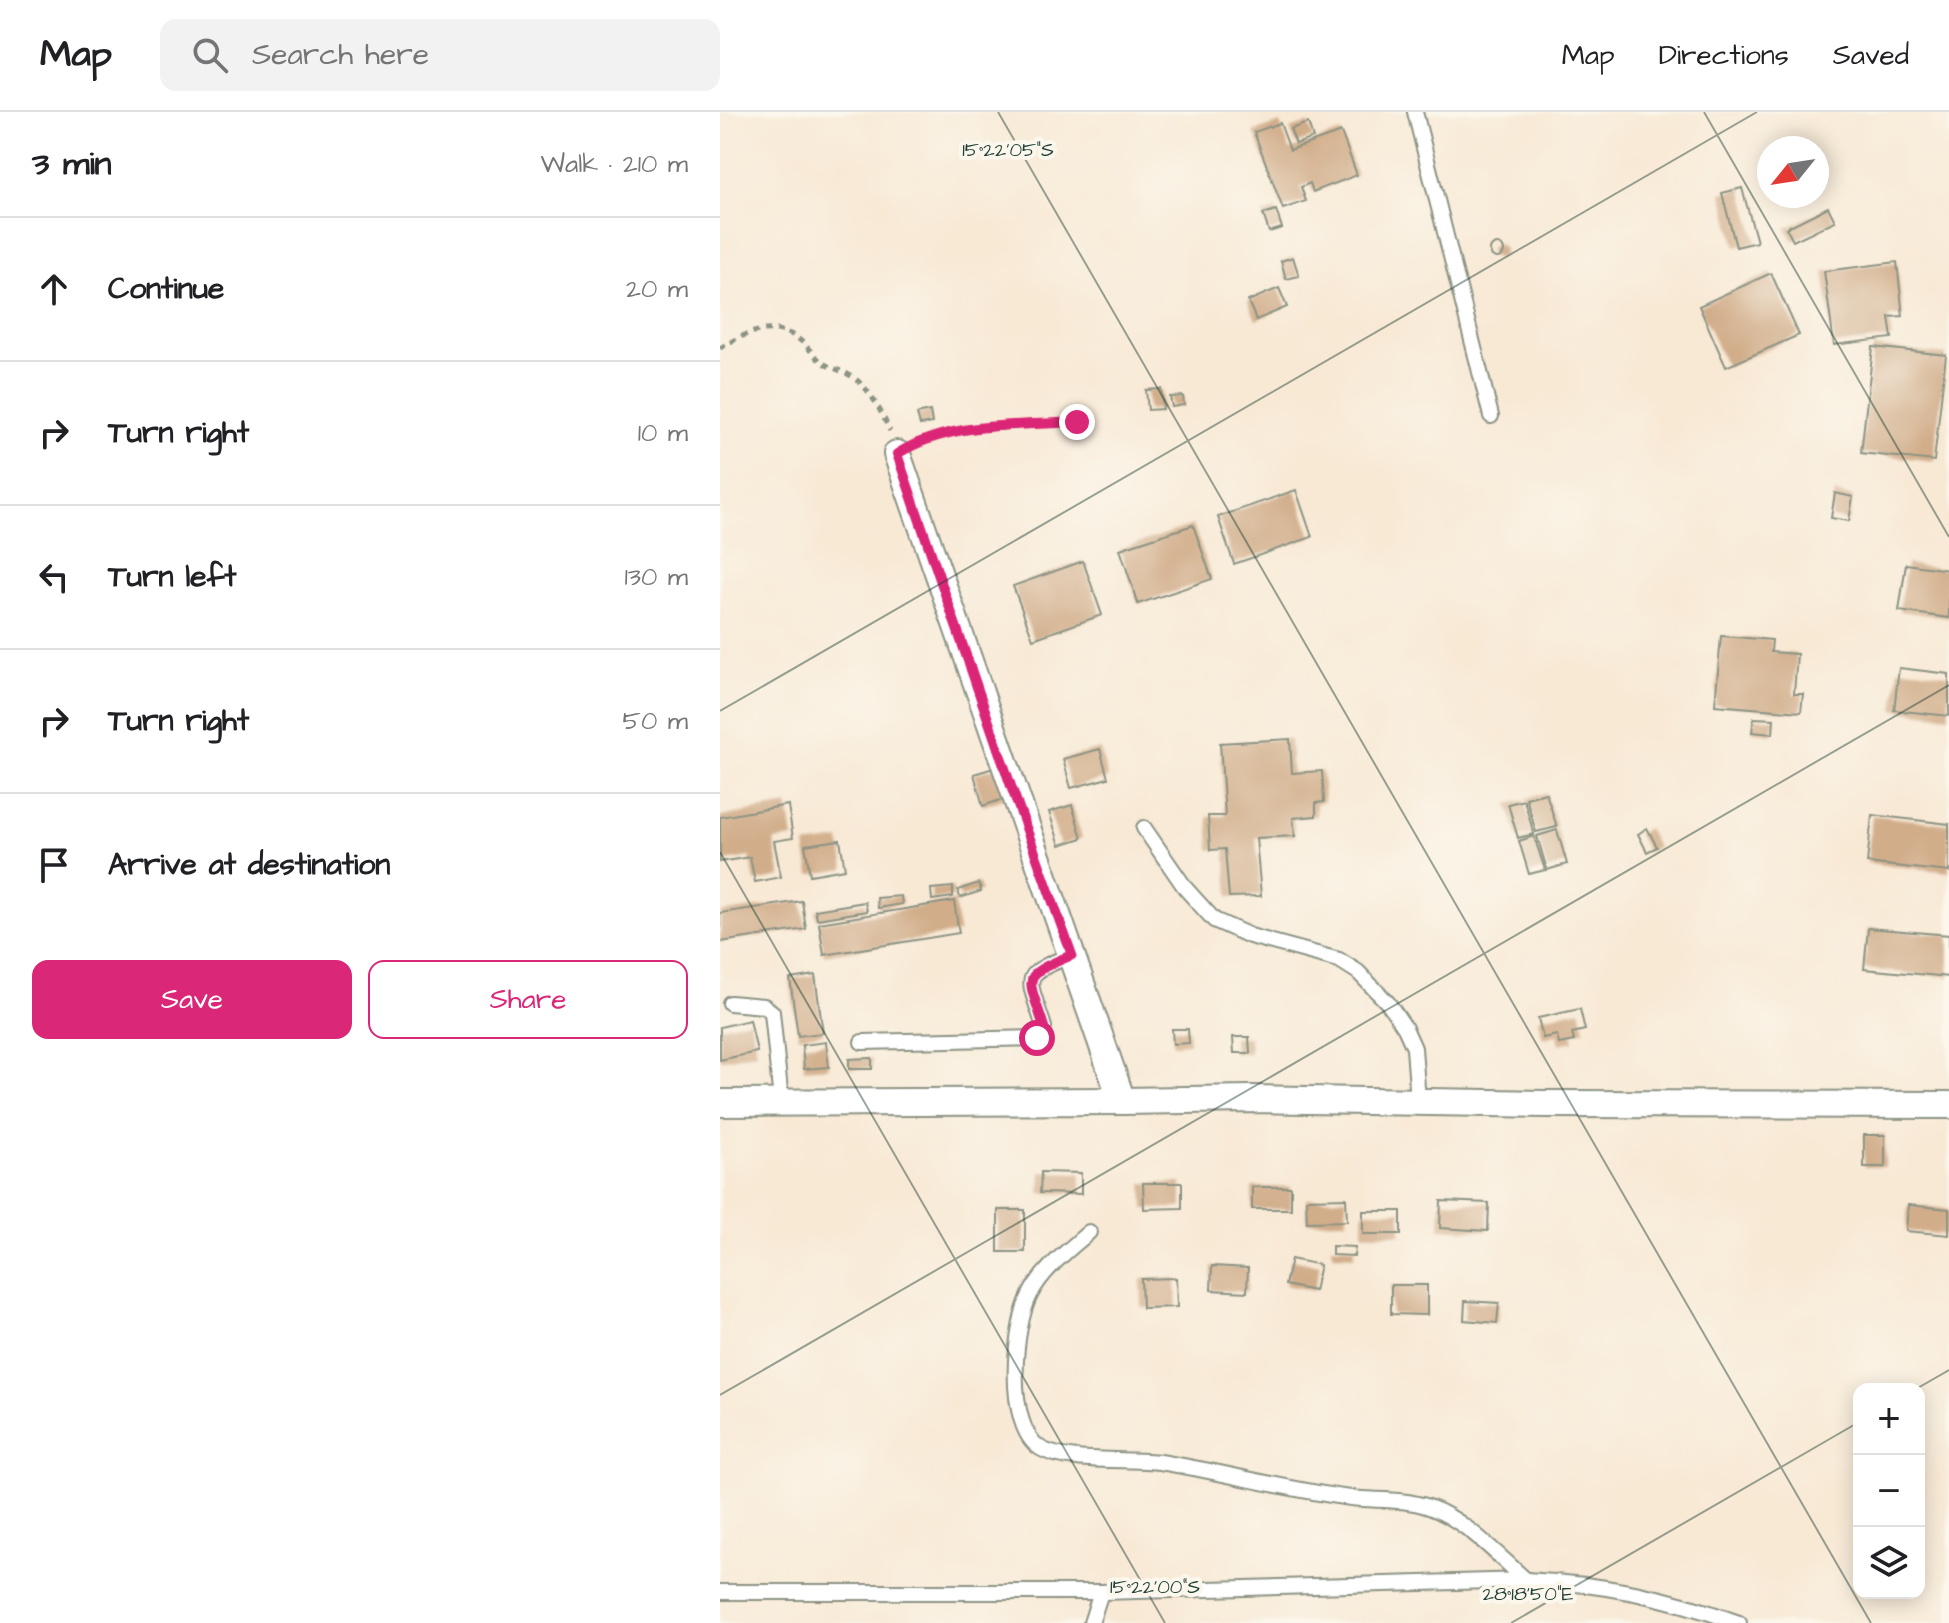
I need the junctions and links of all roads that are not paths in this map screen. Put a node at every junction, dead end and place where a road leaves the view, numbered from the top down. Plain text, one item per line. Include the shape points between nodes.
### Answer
1 (1415, 112) edge
2 (1491, 416) dead end
3 (897, 454) road end
4 (1144, 828) dead end
5 (1072, 955) junction
6 (730, 1003) dead end
7 (862, 1042) dead end
8 (781, 1101) junction
9 (1122, 1101) junction
10 (1418, 1101) junction
11 (720, 1103) edge
12 (1949, 1105) edge
13 (1089, 1232) dead end
14 (1526, 1580) junction
15 (720, 1592) edge
16 (1101, 1592) junction
17 (1091, 1623) edge
18 (1739, 1623) edge

1 - 2 lane
3 - 5 street
4 - 10 lane via 1214,920 1250,936 1339,960 1358,972 1405,1028 1414,1048
5 - 7 lane via 1034,973 1030,983 1044,1027 1037,1038
5 - 9 street
6 - 8 lane via 764,1006 772,1012
8 - 9 street
8 - 11 street
9 - 10 street
10 - 12 street
13 - 14 lane via 1041,1277 1022,1317 1016,1362 1020,1416 1040,1448 1062,1456 1159,1462 1430,1508 1451,1518
14 - 16 lane
14 - 18 lane via 1640,1593
15 - 16 lane
16 - 17 lane

